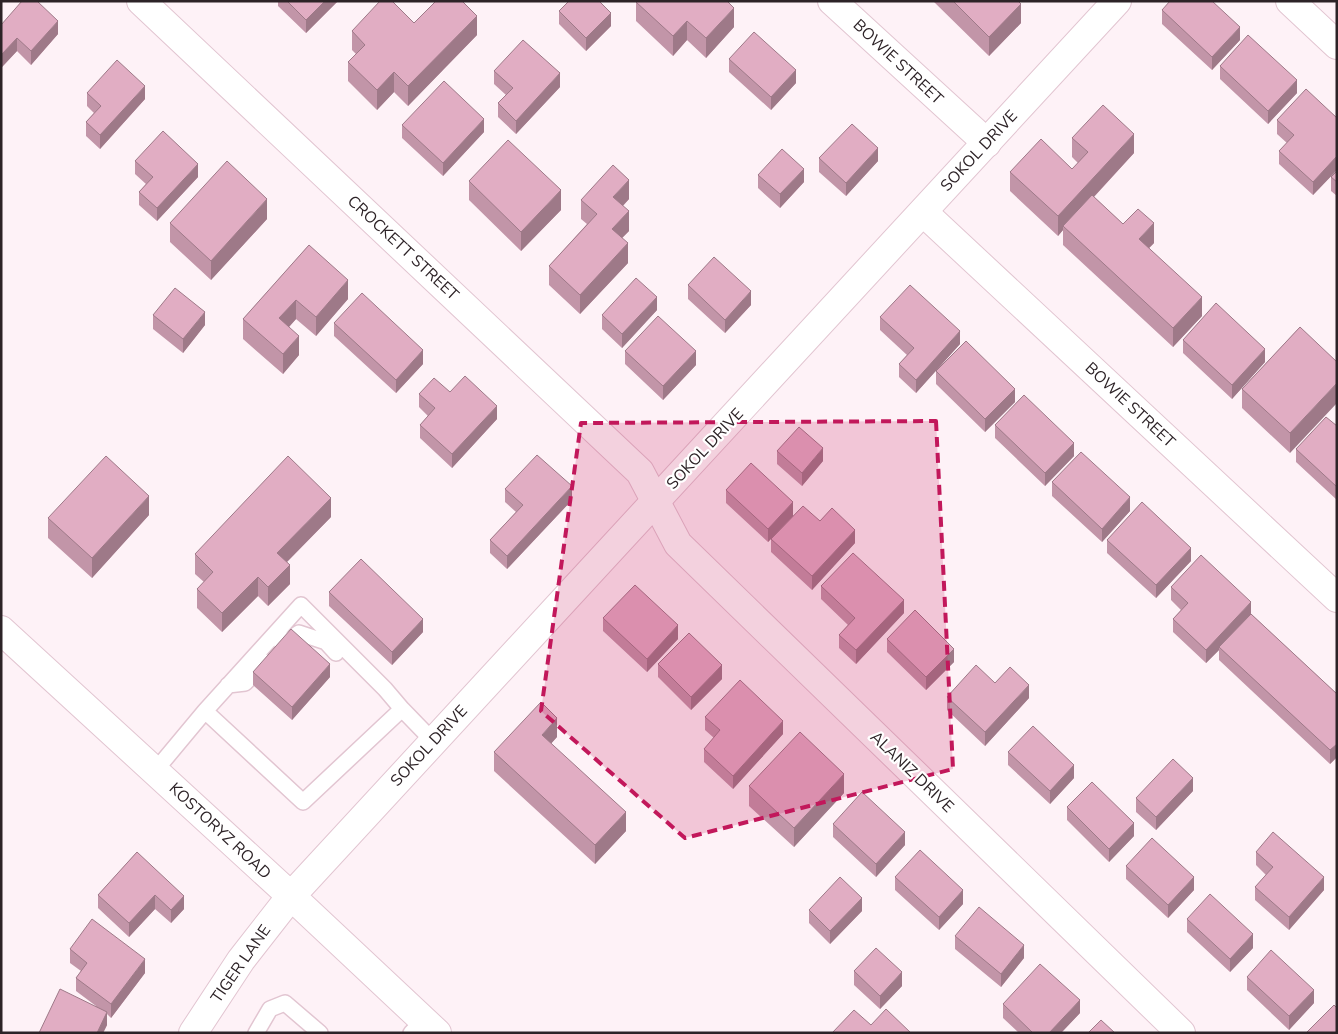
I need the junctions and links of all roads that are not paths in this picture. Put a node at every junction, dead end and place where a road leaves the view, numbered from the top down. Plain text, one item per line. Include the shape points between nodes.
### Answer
1 (141, 1) edge
2 (832, 1) edge
3 (1118, 1) edge
4 (1290, 1) edge
5 (1337, 45) edge
6 (986, 143) junction
7 (923, 212) junction
8 (657, 501) junction
9 (1337, 598) edge
10 (1, 630) edge
11 (228, 685) junction
12 (385, 689) junction
13 (402, 709) junction
14 (205, 710) junction
15 (433, 741) junction
16 (155, 771) junction
17 (291, 896) junction
18 (424, 1029) edge
19 (193, 1033) edge
20 (256, 1033) edge
21 (319, 1033) edge
22 (1181, 1033) edge

1 - 8 street, CROCKETT STREET via 640,472
2 - 6 street, BOWIE STREET
3 - 6 street, SOKOL DRIVE
4 - 5 street
6 - 7 street, SOKOL DRIVE
7 - 8 street, SOKOL DRIVE
7 - 9 street, BOWIE STREET
8 - 15 street, SOKOL DRIVE
8 - 22 street, ALANIZ DRIVE via 678,544
10 - 16 street, KOSTORYZ ROAD
11 - 12 lane via 246,683 281,645 299,633 326,642 370,689
11 - 12 lane via 301,605
11 - 14 lane
12 - 13 lane
13 - 14 lane via 303,802
13 - 15 lane
14 - 16 lane
15 - 17 street, SOKOL DRIVE
16 - 17 street, KOSTORYZ ROAD
17 - 18 street, KOSTORYZ ROAD
17 - 19 street, TIGER LANE via 241,960
20 - 21 lane via 270,1009 285,1004

